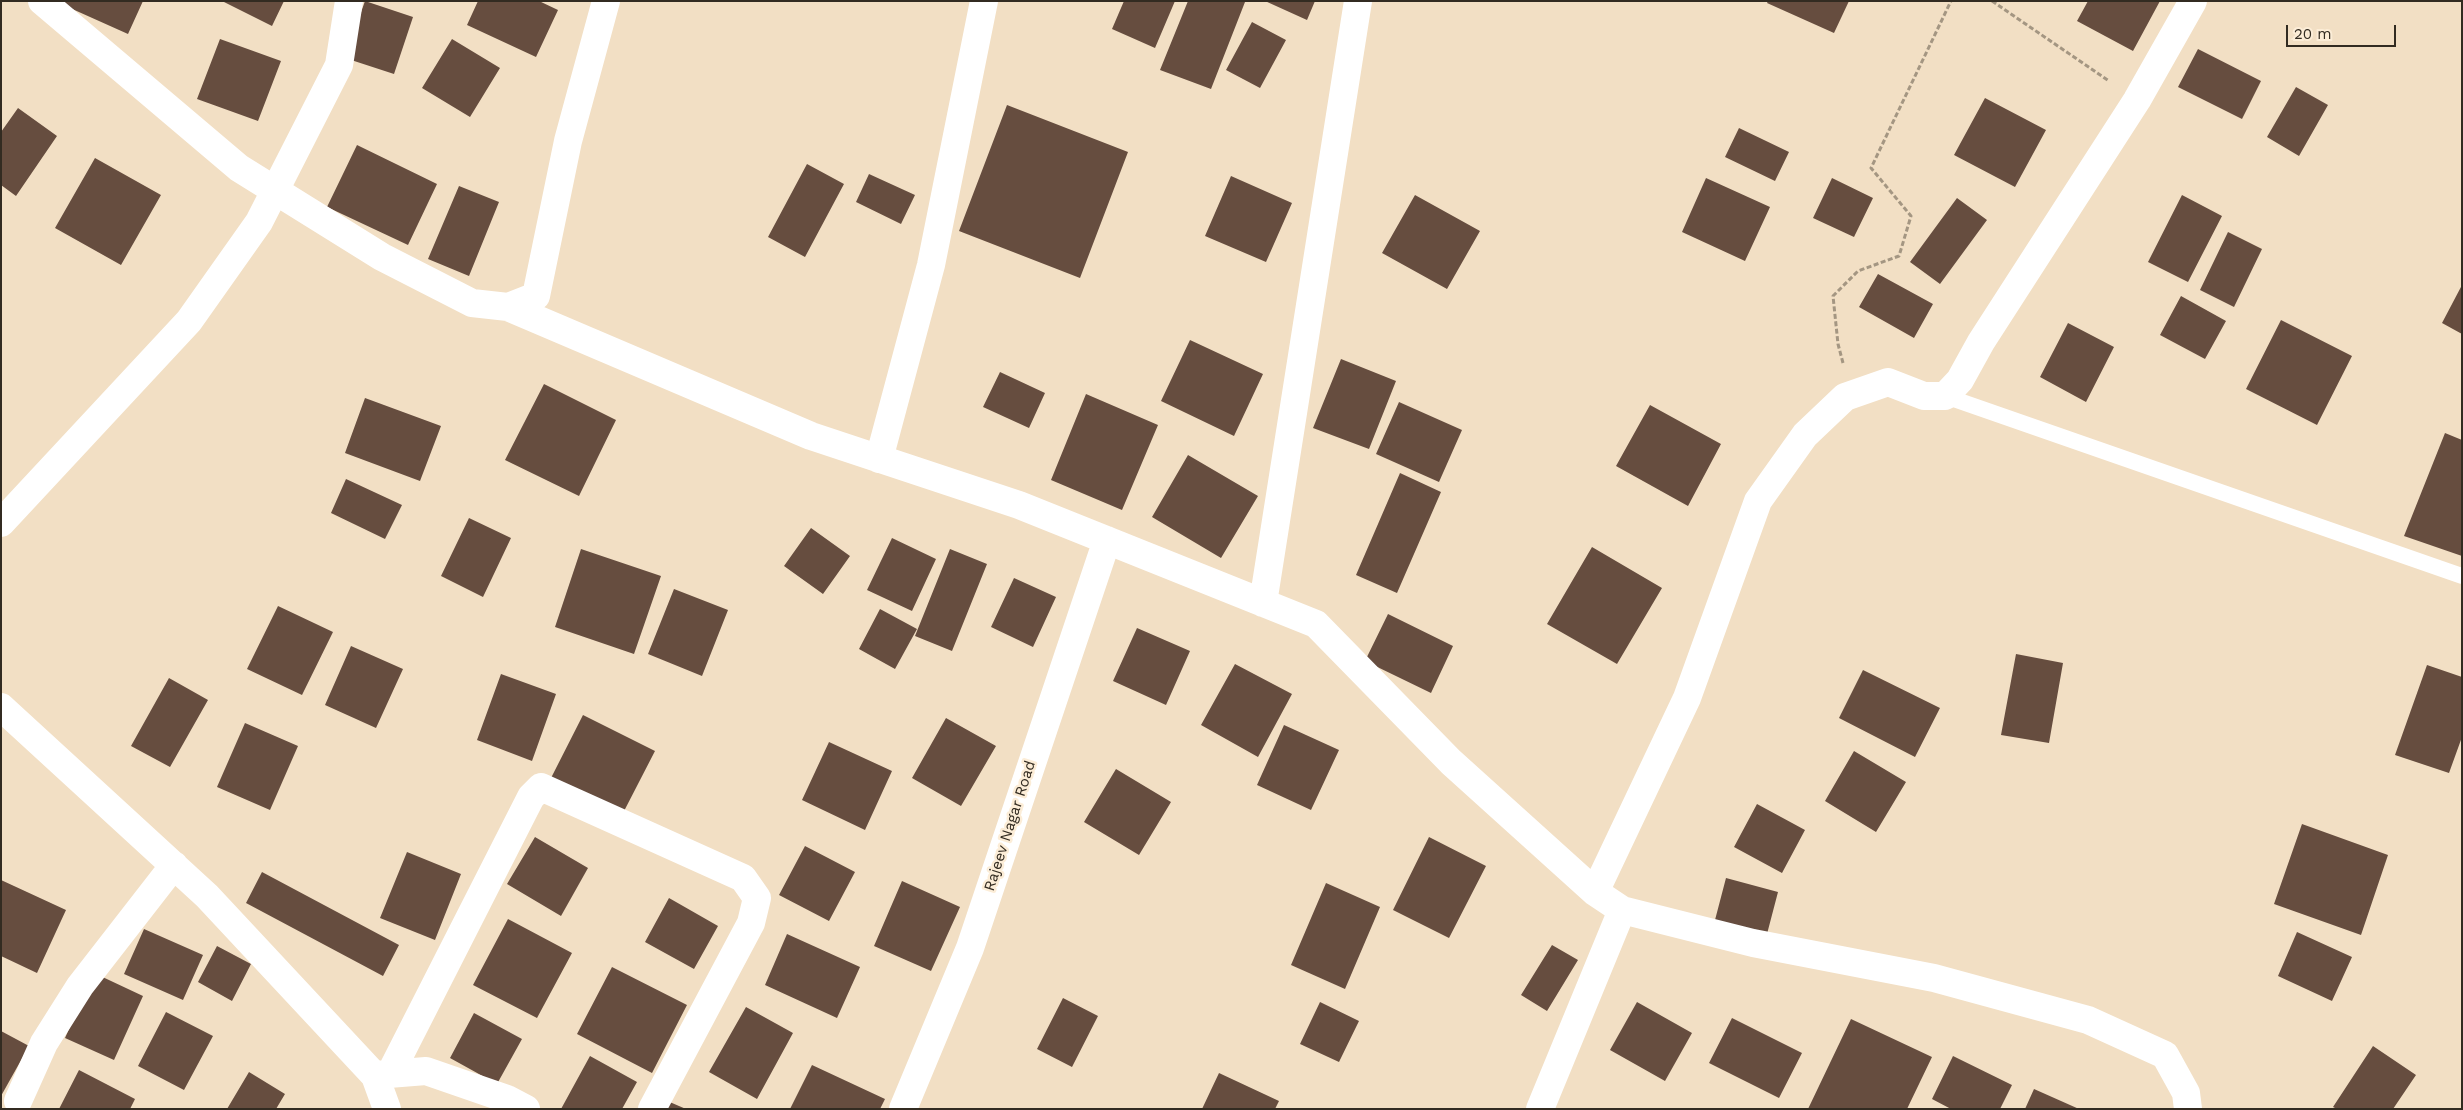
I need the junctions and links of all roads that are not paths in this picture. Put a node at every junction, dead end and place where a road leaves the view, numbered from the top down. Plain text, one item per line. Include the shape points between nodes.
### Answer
1 (42, 1) edge
2 (349, 1) edge
3 (606, 1) edge
4 (984, 1) edge
5 (1358, 1) edge
6 (2193, 1) edge
7 (275, 190) junction
8 (508, 307) junction
9 (1944, 396) junction
10 (879, 459) junction
11 (1, 523) edge
12 (1107, 540) junction
13 (2462, 576) edge
14 (1263, 603) junction
15 (1, 707) edge
16 (174, 865) junction
17 (1595, 892) junction
18 (1622, 910) junction
19 (383, 1075) junction
20 (18, 1101) dead end
21 (387, 1109) edge
22 (526, 1109) edge
23 (652, 1109) edge
24 (903, 1109) edge
25 (1540, 1109) edge
26 (2188, 1109) edge

1 - 7 street via 239,168
2 - 7 street via 338,65
3 - 8 street via 568,141 536,296
4 - 10 street via 931,265
5 - 14 street
6 - 9 street via 2137,100 1981,342 1960,380
7 - 8 street via 390,261 472,302
7 - 11 street via 258,222 189,321
8 - 10 street via 811,436
9 - 13 lane
9 - 17 street via 1924,396 1888,382 1845,398 1805,435 1758,501 1687,698
10 - 12 street via 1019,505
12 - 14 street
12 - 24 street, Rajeev Nagar Road via 970,948
14 - 17 street via 1316,624 1451,762
15 - 16 street
16 - 19 street
16 - 20 street via 80,986 44,1043
17 - 18 street
18 - 25 street
18 - 26 street via 1753,943 1934,978 2088,1020 2165,1055 2186,1093
19 - 21 street
19 - 22 street via 426,1072
19 - 23 street via 531,797 541,787 742,878 757,898 751,923

